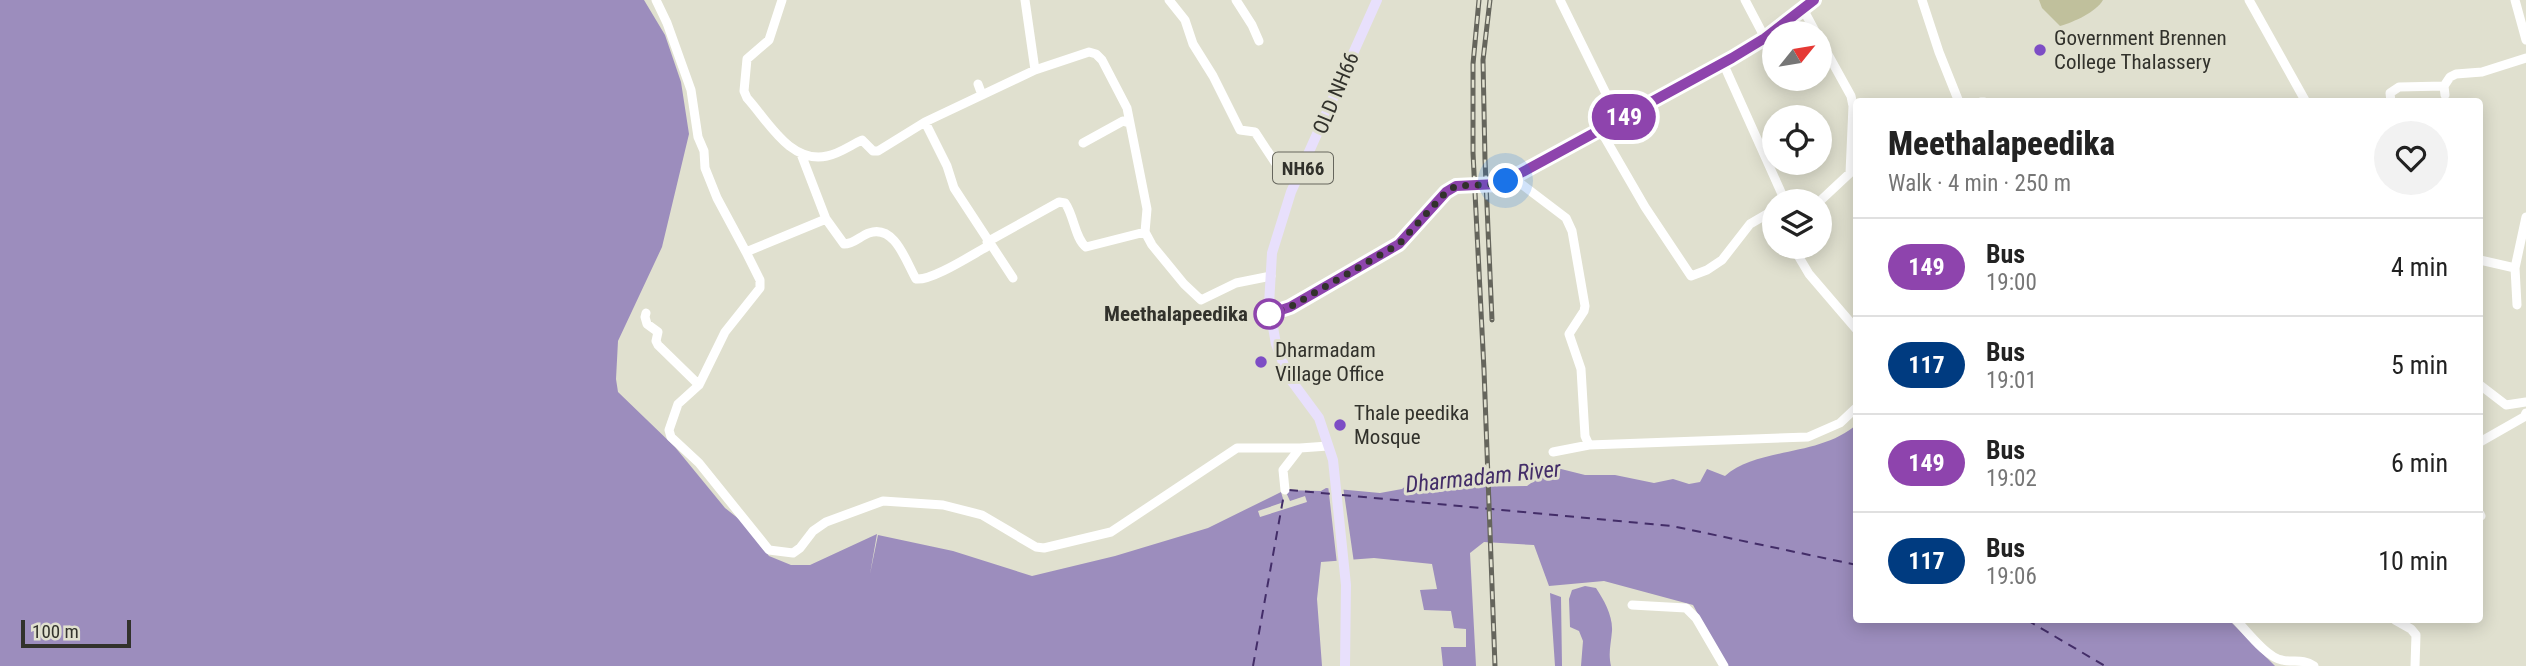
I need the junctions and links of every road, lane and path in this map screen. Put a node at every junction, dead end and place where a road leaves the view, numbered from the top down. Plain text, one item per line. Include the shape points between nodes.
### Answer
1 (656, 0) edge
2 (782, 0) edge
3 (1024, 0) edge
4 (1169, 0) edge
5 (1236, 0) edge
6 (1377, 0) edge
7 (1560, 0) edge
8 (1745, 0) edge
9 (1814, 0) edge
10 (1922, 0) edge
11 (2249, 0) edge
12 (2515, 0) edge
13 (1803, 9) junction
14 (1787, 21) edge
15 (1810, 21) edge
16 (1762, 32) edge
17 (1762, 40) edge
18 (2526, 40) edge
19 (1259, 41) dead end
20 (2526, 58) edge
21 (1832, 62) edge
22 (1723, 63) junction
23 (1035, 70) junction
24 (978, 84) dead end
25 (982, 96) junction
26 (1957, 98) edge
27 (2304, 98) edge
28 (2391, 98) edge
29 (1619, 120) junction
30 (925, 122) junction
31 (1129, 123) junction
32 (1601, 131) junction
33 (1083, 143) dead end
34 (801, 154) junction
35 (1853, 173) edge
36 (1512, 177) junction
37 (1295, 183) junction
38 (1780, 189) edge
39 (1832, 191) edge
40 (1762, 217) edge
41 (2526, 217) edge
42 (825, 219) junction
43 (1145, 232) junction
44 (988, 244) junction
45 (746, 252) junction
46 (1800, 259) edge
47 (2483, 261) edge
48 (2515, 268) junction
49 (1271, 276) junction
50 (1013, 278) dead end
51 (2517, 305) dead end
52 (646, 313) dead end
53 (1269, 314) junction
54 (1853, 325) edge
55 (699, 385) junction
56 (2483, 387) edge
57 (2526, 402) edge
58 (2507, 405) junction
59 (1853, 411) edge
60 (2525, 417) edge
61 (2483, 440) edge
62 (1589, 445) junction
63 (1328, 446) junction
64 (1300, 448) junction
65 (1553, 452) dead end
66 (1285, 490) dead end
67 (1632, 605) dead end
68 (2239, 623) edge
69 (2400, 623) edge
70 (1345, 666) edge
71 (1724, 666) edge
72 (2314, 666) edge
73 (2415, 666) edge

1 - 45 street via 691,90 705,168
2 - 34 street via 769,40 747,59 744,91 779,135
3 - 23 street
4 - 37 street via 1185,20 1193,44 1240,130 1255,132 1280,170
5 - 19 street
6 - 37 main road, OLD NH66 / NH66
7 - 29 street
8 - 16 street
9 - 13 main road
10 - 26 street
11 - 27 street
12 - 18 street
13 - 14 main road
13 - 15 street
17 - 22 main road
20 - 28 street via 2482,72 2456,74 2444,90 2399,87
21 - 35 street via 1853,106
22 - 29 main road
22 - 38 street
23 - 25 street
23 - 31 street via 1089,52 1096,54 1127,108
24 - 25 street
25 - 30 street
29 - 32 main road
30 - 34 street via 876,152 862,141 828,156
30 - 44 street via 954,188
31 - 33 street via 1123,121
31 - 43 street via 1147,209
32 - 36 main road
32 - 40 street via 1690,276 1722,260 1750,224
34 - 42 street
35 - 39 street
36 - 53 main road via 1498,184 1456,186 1399,244 1290,307
36 - 62 street via 1566,218 1572,231 1585,306 1569,334 1581,369
37 - 49 main road, OLD NH66 / NH66 via 1272,253
41 - 48 street
42 - 44 street via 844,244 879,230 888,234 919,280
42 - 45 street
43 - 44 street via 1086,247 1079,240 1071,211 1059,202
43 - 49 street via 1201,300 1236,283
44 - 50 street
45 - 55 street via 760,288 724,332
46 - 54 street
47 - 48 street
48 - 51 street
49 - 53 main road, OLD NH66 / NH66
52 - 55 street via 647,324 658,332 658,345
53 - 63 main road, OLD NH66 / NH66 via 1288,376 1319,418
55 - 64 street via 678,404 670,423 671,437 699,463 769,550 784,553 800,548 825,522 883,501 943,505 982,515 1044,548 1111,533 1237,448
56 - 58 street
57 - 58 street
58 - 60 street
59 - 62 street via 1840,423 1808,437
60 - 61 street
62 - 65 street
63 - 64 street
63 - 70 main road, OLD NH66 / NH66 via 1346,585
64 - 66 street via 1283,470
67 - 71 street via 1686,608
68 - 72 street via 2279,660 2299,659
69 - 73 street via 2416,635

